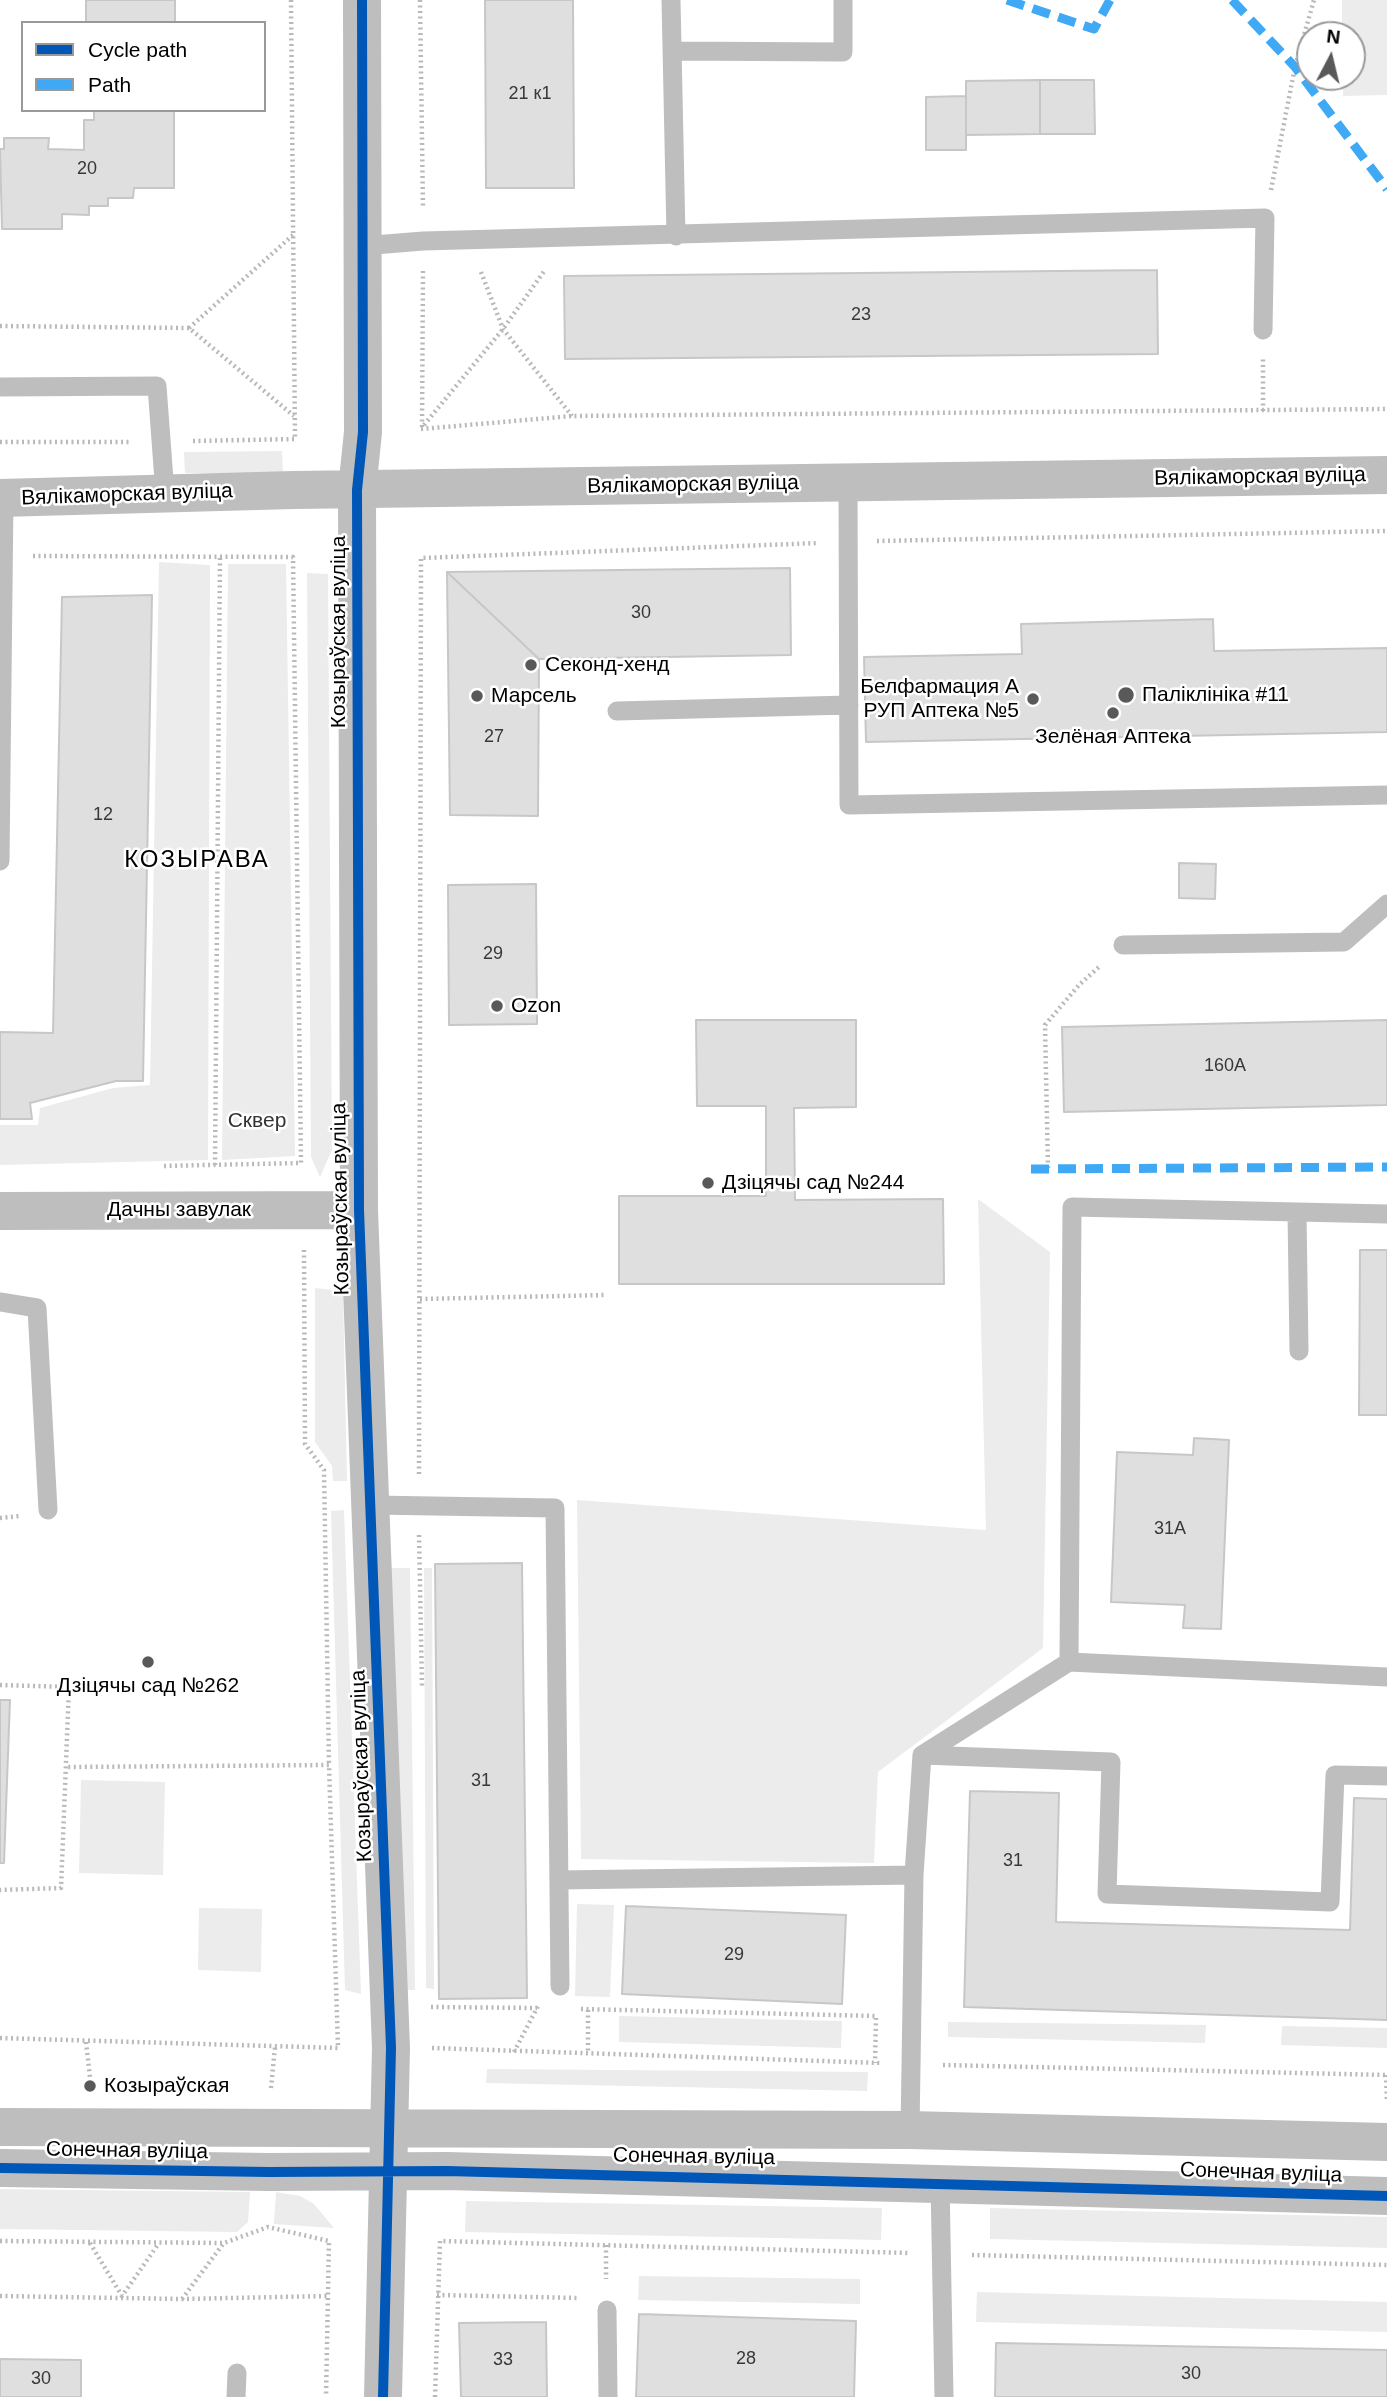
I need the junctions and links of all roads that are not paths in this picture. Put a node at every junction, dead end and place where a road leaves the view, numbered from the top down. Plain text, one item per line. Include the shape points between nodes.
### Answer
1 (362, 0) edge
2 (671, 0) edge
3 (843, 0) edge
4 (671, 51) junction
5 (676, 236) junction
6 (362, 246) junction
7 (1263, 330) road end
8 (0, 387) edge
9 (1387, 475) edge
10 (848, 483) junction
11 (357, 490) junction
12 (165, 494) junction
13 (2, 498) edge
14 (2, 597) edge
15 (849, 705) junction
16 (617, 710) dead end
17 (1387, 795) edge
18 (0, 862) edge
19 (1387, 904) edge
20 (1123, 946) road end
21 (359, 1210) junction
22 (0, 1211) edge
23 (1297, 1212) junction
24 (1387, 1214) edge
25 (0, 1302) edge
26 (1299, 1351) dead end
27 (372, 1504) junction
28 (48, 1510) dead end
29 (1069, 1662) junction
30 (1387, 1677) edge
31 (922, 1755) junction
32 (1387, 1776) edge
33 (914, 1875) junction
34 (559, 1880) junction
35 (560, 1986) dead end
36 (0, 2127) edge
37 (389, 2127) junction
38 (910, 2130) junction
39 (1387, 2143) edge
40 (0, 2168) edge
41 (388, 2171) junction
42 (940, 2182) junction
43 (1387, 2196) edge
44 (600, 2304) road end
45 (237, 2373) dead end
46 (236, 2397) edge
47 (383, 2397) edge
48 (608, 2397) edge
49 (944, 2397) edge

1 - 6 street, Козыраўская вуліца
2 - 4 lane
3 - 4 lane via 844,52
4 - 5 lane
5 - 6 lane
5 - 7 lane via 1265,218
6 - 11 street, Козыраўская вуліца via 363,432
8 - 12 lane via 157,386
9 - 10 street, Вялікаморская вуліца
10 - 11 street, Вялікаморская вуліца
10 - 15 lane
11 - 12 street, Вялікаморская вуліца
11 - 21 street, Козыраўская вуліца
12 - 13 street, Вялікаморская вуліца
13 - 14 lane
14 - 18 lane
15 - 16 lane
15 - 17 lane via 849,805
19 - 20 lane via 1344,942
21 - 22 street, Дачны завулак
21 - 27 street, Козыраўская вуліца
23 - 24 lane
23 - 26 lane
23 - 29 lane via 1072,1207
25 - 28 lane via 37,1308
27 - 34 lane via 555,1508
27 - 37 street, Козыраўская вуліца via 391,2048
29 - 30 lane
29 - 31 lane
31 - 32 lane via 1111,1762 1107,1894 1330,1902 1335,1775
31 - 33 lane
33 - 34 lane
33 - 38 lane
34 - 35 lane
36 - 37 street, Сонечная вуліца
37 - 38 street, Сонечная вуліца
37 - 41 street, Козыраўская вуліца
38 - 39 street, Сонечная вуліца
40 - 41 street, Сонечная вуліца
41 - 42 street, Сонечная вуліца
41 - 47 street, Козыраўская вуліца
42 - 43 street, Сонечная вуліца
42 - 49 lane
44 - 48 lane
45 - 46 lane

